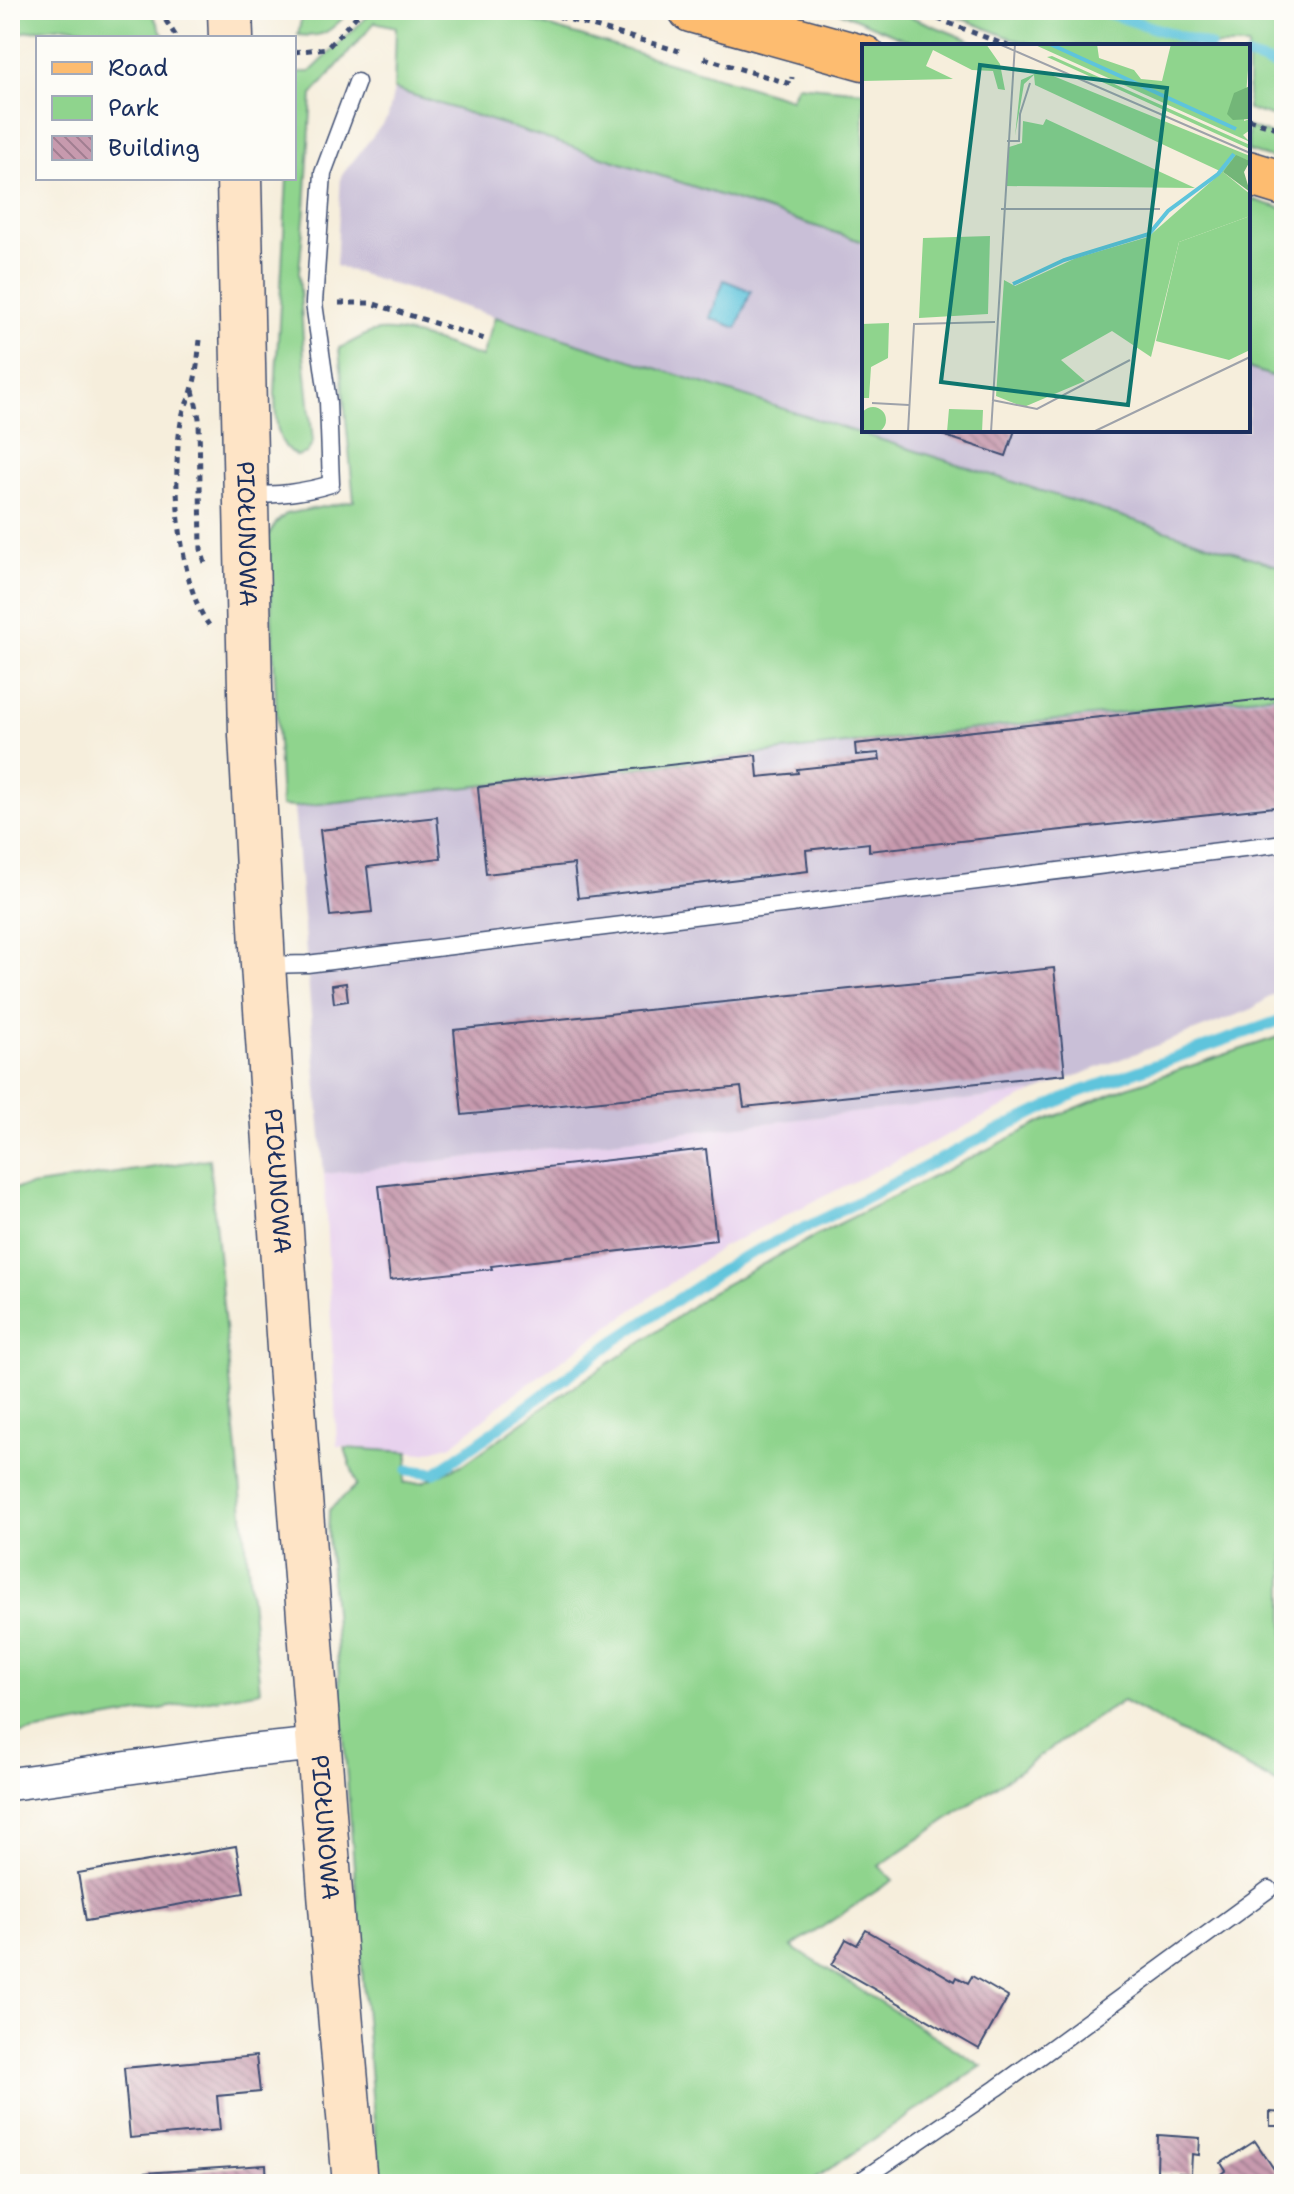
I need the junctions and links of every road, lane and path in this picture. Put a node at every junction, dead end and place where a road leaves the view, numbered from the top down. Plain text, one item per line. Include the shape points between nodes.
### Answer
1 (159, 10) edge
2 (230, 10) edge
3 (362, 10) edge
4 (691, 10) edge
5 (915, 10) edge
6 (176, 36) edge
7 (231, 36) edge
8 (1003, 44) edge
9 (296, 52) edge
10 (862, 57) edge
11 (357, 82) dead end
12 (1250, 120) edge
13 (1284, 130) edge
14 (1250, 174) edge
15 (239, 180) edge
16 (1284, 184) edge
17 (314, 303) junction
18 (488, 340) dead end
19 (199, 345) dead end
20 (193, 389) junction
21 (245, 495) junction
22 (208, 574) dead end
23 (212, 612) dead end
24 (1284, 843) edge
25 (263, 965) junction
26 (319, 1744) junction
27 (10, 1784) edge
28 (1269, 1889) dead end
29 (355, 2184) edge
30 (856, 2184) edge

1 - 6 path
2 - 7 street
3 - 9 path via 327,48
4 - 10 main road
5 - 8 path
11 - 17 lane via 323,173
12 - 13 path
14 - 16 main road
15 - 21 street, PIOŁUNOWA
17 - 18 path via 371,303
17 - 21 lane via 328,402 331,484 286,495
19 - 20 path
20 - 22 path via 199,418 201,549
20 - 23 path via 178,445 181,549 199,612 210,626
21 - 25 street, PIOŁUNOWA
24 - 25 lane via 307,964
25 - 26 street, PIOŁUNOWA
26 - 27 street
26 - 29 street, PIOŁUNOWA
28 - 30 lane

